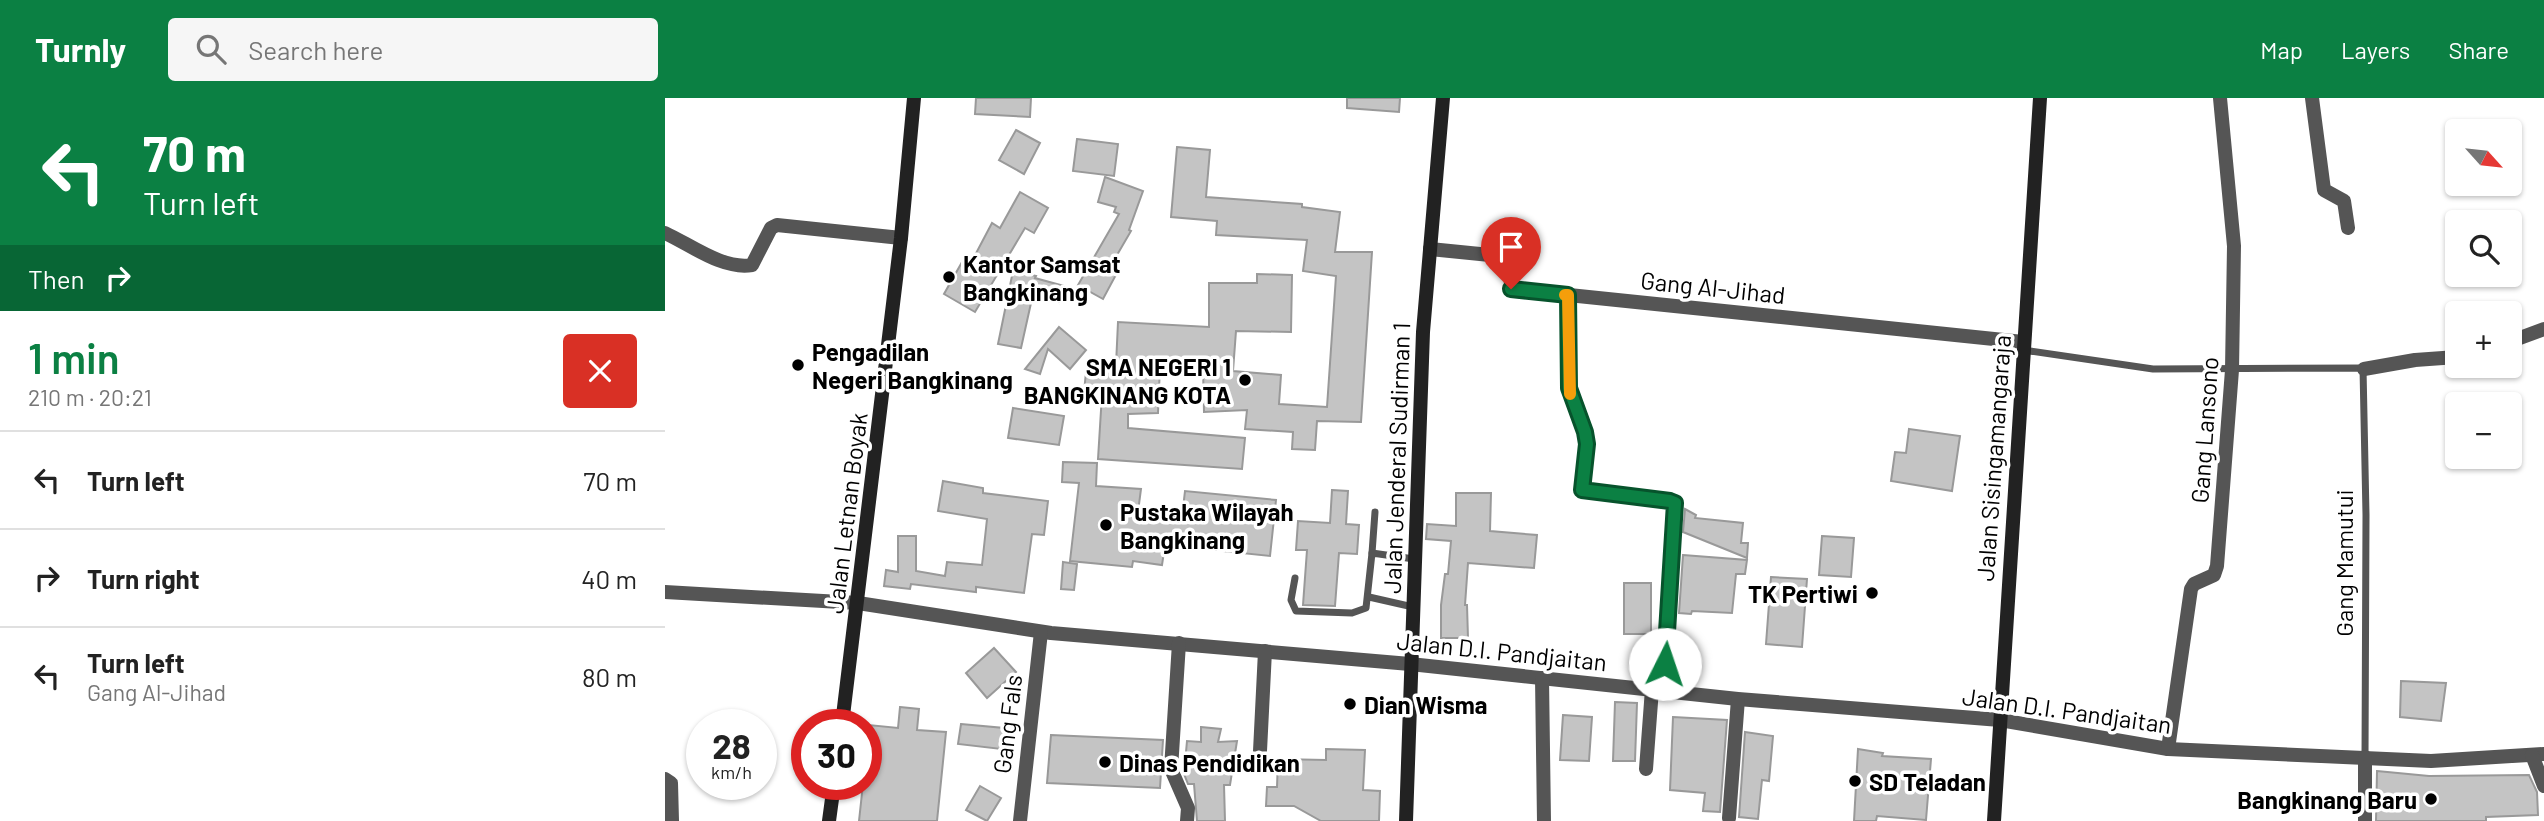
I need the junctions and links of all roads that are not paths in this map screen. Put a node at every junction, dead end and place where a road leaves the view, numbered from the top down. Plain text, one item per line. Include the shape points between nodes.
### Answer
1 (914, 98) edge
2 (1443, 98) edge
3 (2040, 98) edge
4 (2220, 98) edge
5 (2312, 98) edge
6 (2348, 228) dead end
7 (665, 233) edge
8 (901, 238) junction
9 (1430, 248) junction
10 (1568, 295) junction
11 (2544, 328) edge
12 (2522, 337) edge
13 (2023, 346) junction
14 (2445, 358) edge
15 (2232, 369) junction
16 (2364, 369) junction
17 (1375, 512) dead end
18 (1372, 553) junction
19 (1415, 559) junction
20 (1295, 578) dead end
21 (665, 592) edge
22 (1369, 597) junction
23 (858, 603) junction
24 (1413, 607) junction
25 (1041, 632) junction
26 (1179, 643) junction
27 (1265, 650) junction
28 (1411, 664) junction
29 (1542, 678) junction
30 (1658, 690) junction
31 (1738, 699) junction
32 (844, 709) edge
33 (2000, 720) junction
34 (2168, 749) junction
35 (1260, 751) dead end
36 (2538, 754) edge
37 (2365, 757) junction
38 (1646, 769) dead end
39 (665, 779) edge
40 (2544, 786) edge
41 (832, 800) edge
42 (1728, 818) dead end
43 (672, 821) edge
44 (829, 821) edge
45 (1020, 821) edge
46 (1187, 821) edge
47 (1406, 821) edge
48 (1544, 821) edge
49 (1994, 821) edge
50 (2365, 821) edge

1 - 8 street, Jalan Letnan Boyak
2 - 9 street, Jalan Jenderal Sudirman 1
3 - 13 street, Jalan Sisingamangaraja
4 - 15 street, Gang Lansono via 2234,246
5 - 6 street via 2324,190 2344,201
7 - 8 street via 726,263 746,266 752,265 777,225
8 - 23 street, Jalan Letnan Boyak
9 - 10 street, Gang Al-Jihad via 1510,257 1511,289
9 - 19 street, Jalan Jenderal Sudirman 1
10 - 13 street, Gang Al-Jihad
10 - 30 street via 1569,388 1587,444 1582,490 1675,503
11 - 12 street
13 - 15 lane via 2153,369
13 - 33 street, Jalan Sisingamangaraja
14 - 16 street
15 - 16 lane
15 - 34 street, Gang Lansono via 2217,566 2214,575 2191,589
16 - 37 lane, Gang Mamutui
17 - 18 lane
18 - 19 lane
18 - 22 lane
19 - 24 street, Jalan Jenderal Sudirman 1
20 - 22 lane via 1291,600 1296,611 1352,613 1366,608
21 - 23 street, Jalan D.I. Pandjaitan
22 - 24 lane
23 - 25 street, Jalan D.I. Pandjaitan
23 - 32 street, Jalan Letnan Boyak
24 - 28 street, Jalan Jenderal Sudirman 1
25 - 26 street, Jalan D.I. Pandjaitan
25 - 45 street, Gang Fals
26 - 27 street, Jalan D.I. Pandjaitan
26 - 46 street via 1171,769 1188,808
27 - 28 street, Jalan D.I. Pandjaitan
27 - 35 street
28 - 29 street, Jalan D.I. Pandjaitan
28 - 47 street, Jalan Jenderal Sudirman 1
29 - 30 street, Jalan D.I. Pandjaitan
29 - 48 street
30 - 31 street, Jalan D.I. Pandjaitan
30 - 38 street
31 - 33 street, Jalan D.I. Pandjaitan
31 - 42 street
33 - 34 street, Jalan D.I. Pandjaitan
33 - 49 street, Jalan Sisingamangaraja
34 - 37 street, Jalan D.I. Pandjaitan
36 - 37 street, Jalan D.I. Pandjaitan via 2431,761
36 - 40 street
37 - 50 street
39 - 43 street via 673,790
41 - 44 street

